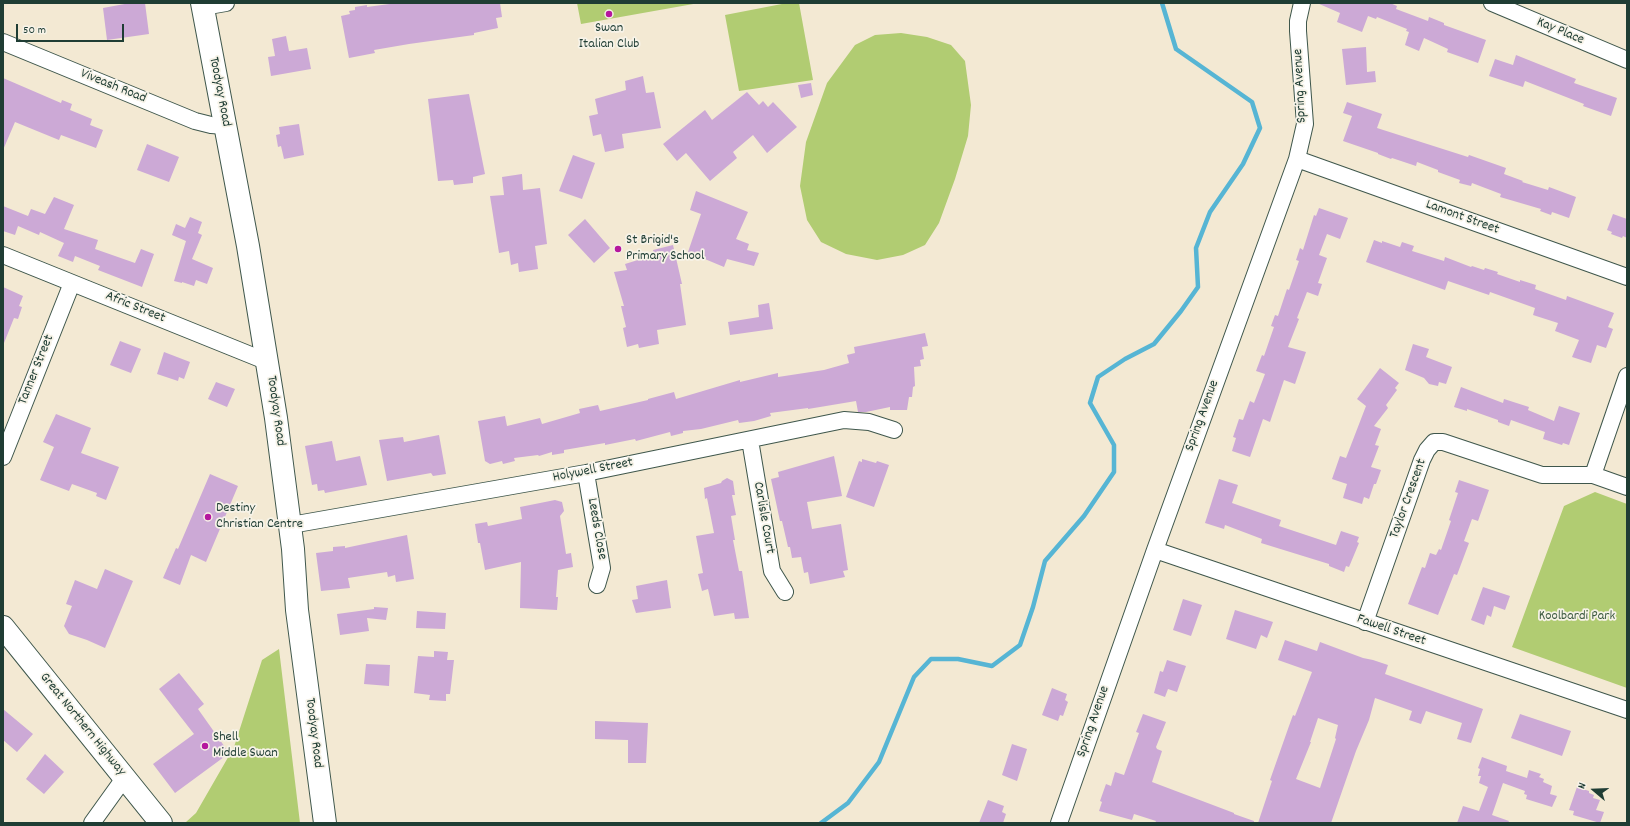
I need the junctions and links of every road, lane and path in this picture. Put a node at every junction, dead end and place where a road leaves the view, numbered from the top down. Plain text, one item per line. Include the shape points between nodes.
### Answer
1 (226, 3) edge
2 (1302, 3) edge
3 (1492, 3) edge
4 (202, 5) edge
5 (3, 42) edge
6 (1627, 60) edge
7 (225, 126) junction
8 (1297, 159) junction
9 (3, 255) edge
10 (1627, 277) edge
11 (72, 283) junction
12 (268, 362) junction
13 (1627, 376) edge
14 (894, 430) dead end
15 (750, 440) junction
16 (3, 457) edge
17 (586, 473) junction
18 (1593, 475) junction
19 (1627, 487) edge
20 (291, 525) junction
21 (1154, 550) junction
22 (597, 585) dead end
23 (785, 592) dead end
24 (1365, 622) junction
25 (3, 627) edge
26 (1627, 710) edge
27 (125, 777) junction
28 (92, 823) edge
29 (161, 823) edge
30 (325, 823) edge
31 (1059, 823) edge

1 - 4 street
2 - 8 street, Spring Avenue via 1298,31 1305,124
3 - 6 street, Kay Place
4 - 7 main road, Toodyay Road
5 - 7 street, Viveash Road via 195,120
7 - 12 main road, Toodyay Road
8 - 10 street, Lamont Street
8 - 21 street, Spring Avenue
9 - 11 street, Afric Street
11 - 12 street, Afric Street
11 - 16 street, Tanner Street
12 - 20 main road, Toodyay Road
13 - 18 street
14 - 15 street, Holywell Street via 869,422 844,420
15 - 17 street, Holywell Street
15 - 23 street, Carlisle Court via 772,571
17 - 20 street, Holywell Street
17 - 22 street, Leeds Close via 602,568
18 - 19 street
18 - 24 street, Taylor Crescent via 1542,475 1444,442 1434,442 1422,460
20 - 30 main road, Toodyay Road via 297,610
21 - 24 street, Fawell Street
21 - 31 street, Spring Avenue
24 - 26 street, Fawell Street
25 - 27 main road, Great Northern Highway
27 - 28 street
27 - 29 main road, Great Northern Highway

